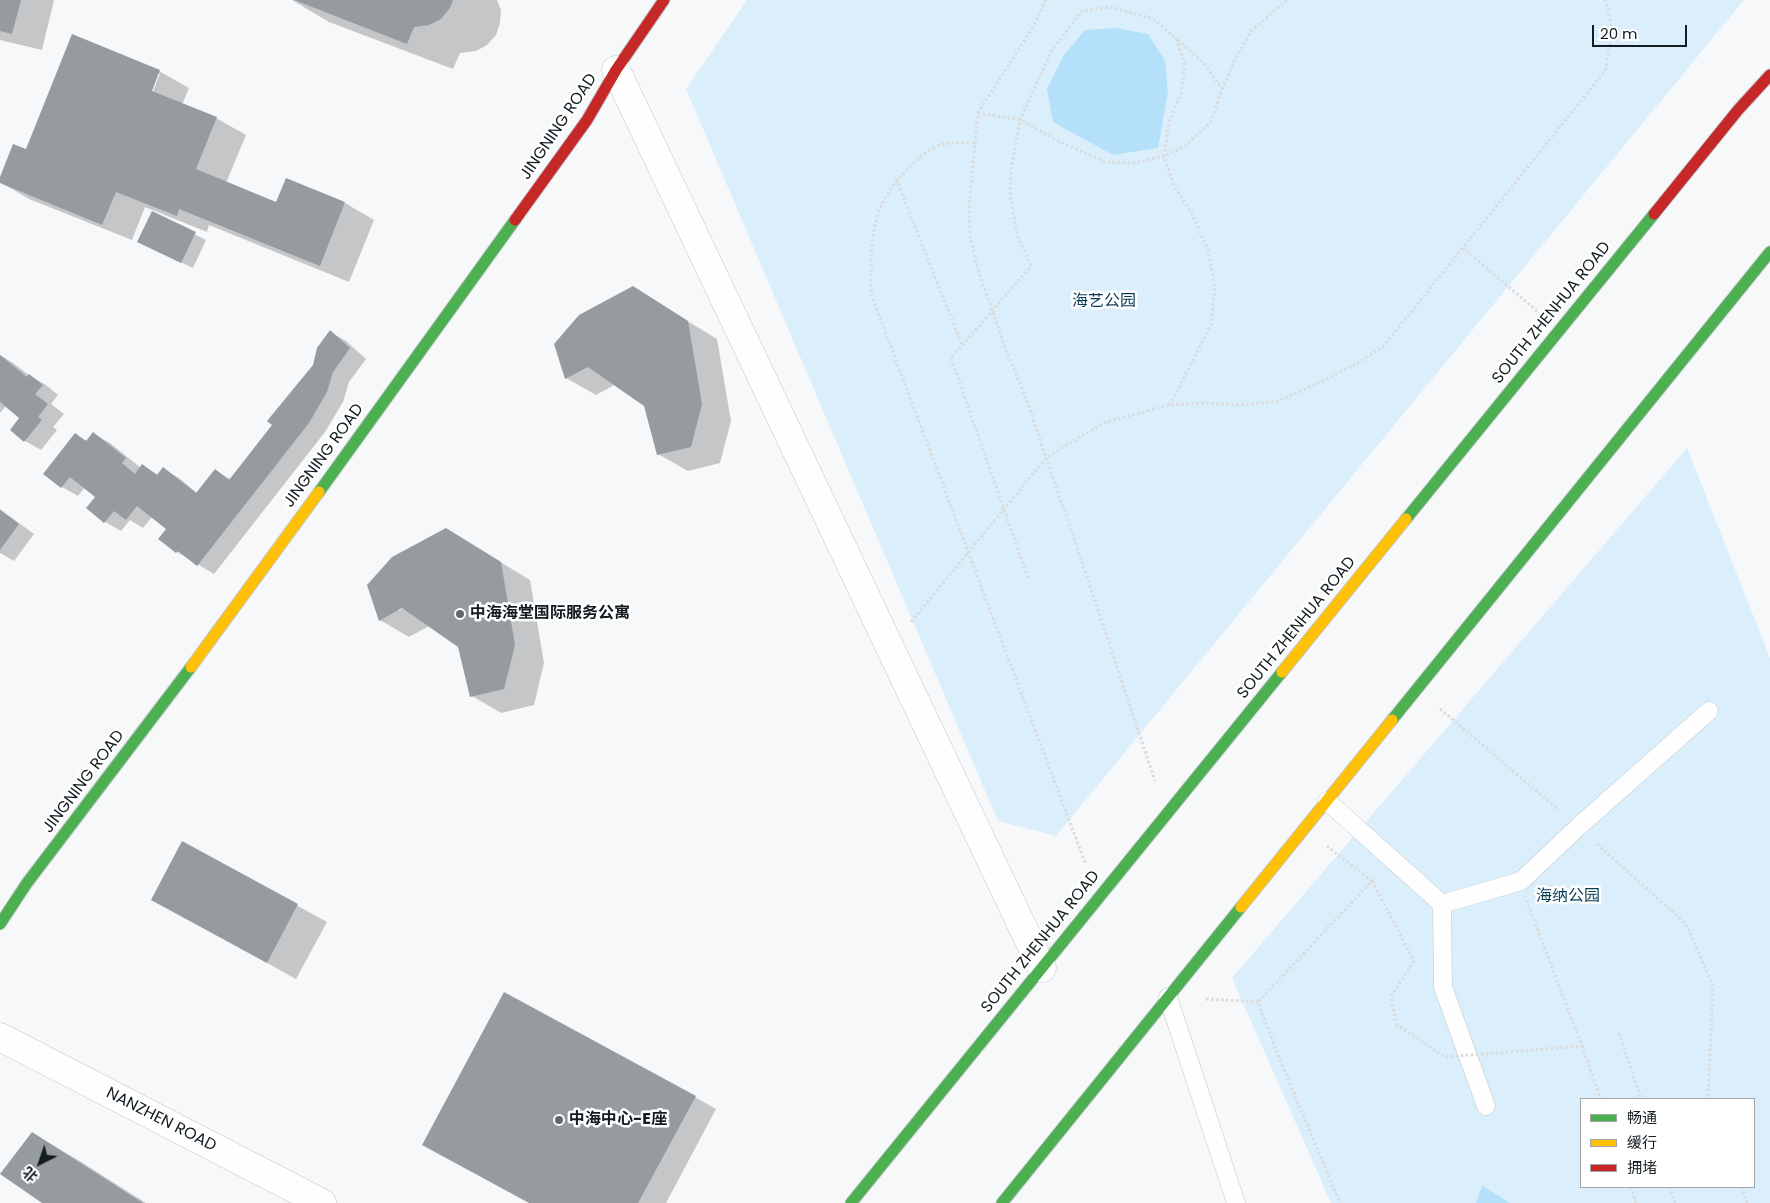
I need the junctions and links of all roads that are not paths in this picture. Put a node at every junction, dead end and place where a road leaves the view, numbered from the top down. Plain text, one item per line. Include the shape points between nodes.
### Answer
1 (664, 0) edge
2 (616, 70) junction
3 (1770, 75) edge
4 (1770, 252) edge
5 (1709, 711) dead end
6 (1326, 801) junction
7 (1442, 904) junction
8 (0, 924) edge
9 (1042, 968) junction
10 (1168, 997) junction
11 (0, 1037) edge
12 (1486, 1106) dead end
13 (322, 1203) edge
14 (851, 1203) edge
15 (1002, 1203) edge
16 (1236, 1203) edge

1 - 2 main road, JINGNING ROAD
2 - 8 main road, JINGNING ROAD via 581,128 214,637
2 - 9 street
3 - 9 main road, SOUTH ZHENHUA ROAD via 1738,110
4 - 6 main road
5 - 7 lane via 1521,881
6 - 7 lane
6 - 10 main road
7 - 12 lane via 1443,987
9 - 14 main road, SOUTH ZHENHUA ROAD
10 - 15 main road
10 - 16 lane
11 - 13 street, NANZHEN ROAD

